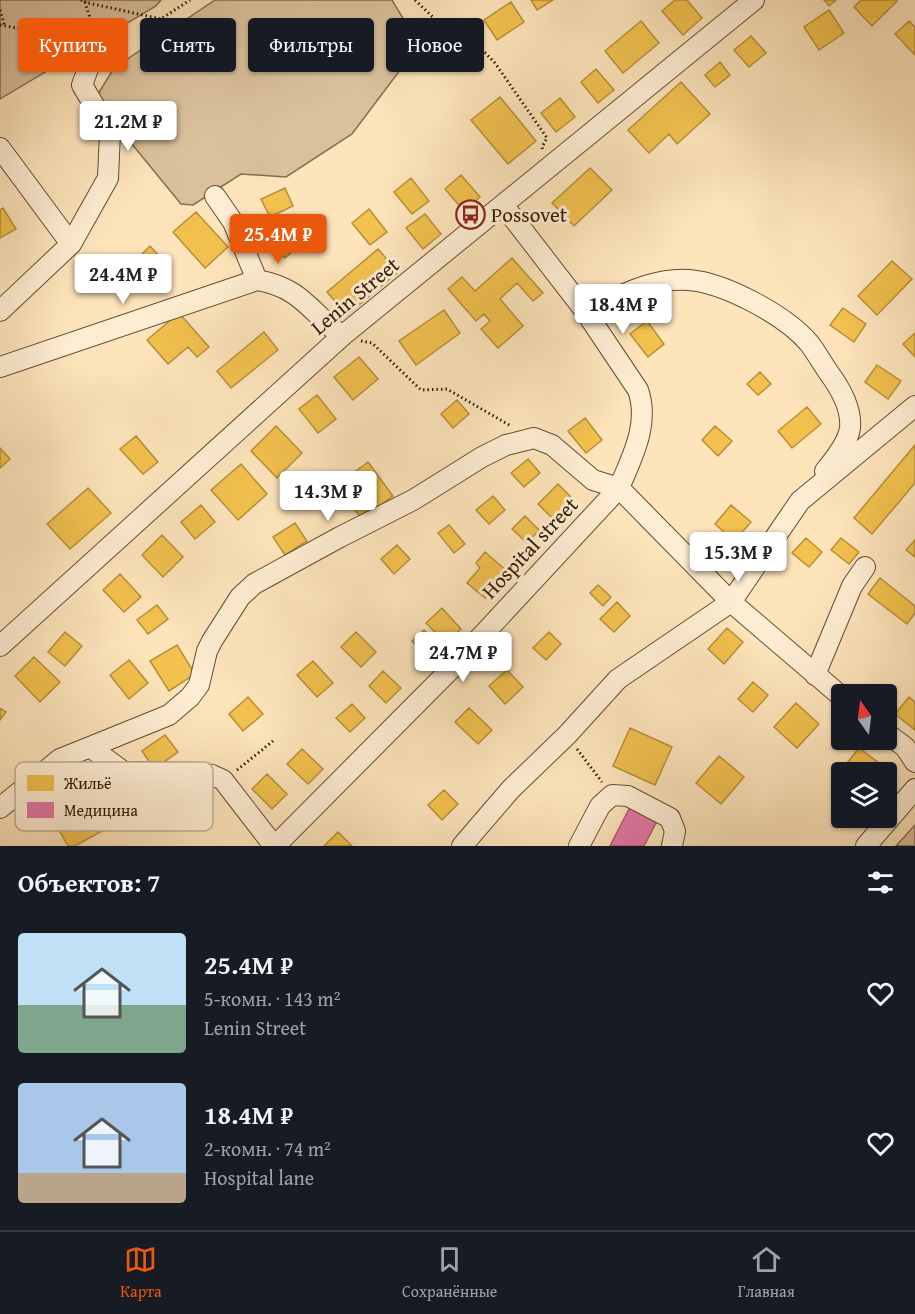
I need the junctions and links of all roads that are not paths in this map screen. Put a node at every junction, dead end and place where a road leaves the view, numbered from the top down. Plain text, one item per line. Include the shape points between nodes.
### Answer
1 (754, 0) edge
2 (87, 72) edge
3 (0, 148) edge
4 (215, 196) dead end
5 (504, 206) junction
6 (71, 244) junction
7 (257, 280) junction
8 (585, 311) junction
9 (0, 312) edge
10 (342, 336) junction
11 (0, 367) edge
12 (915, 406) edge
13 (619, 488) junction
14 (800, 501) junction
15 (865, 567) dead end
16 (731, 602) junction
17 (0, 646) edge
18 (815, 675) junction
19 (831, 687) edge
20 (897, 741) edge
21 (90, 747) junction
22 (56, 762) edge
23 (110, 762) edge
24 (915, 762) edge
25 (213, 775) edge
26 (915, 789) edge
27 (15, 796) edge
28 (0, 808) edge
29 (275, 846) edge
30 (462, 846) edge
31 (579, 846) edge
32 (672, 846) edge
33 (866, 846) edge

1 - 5 street, Lenin Street
2 - 6 street via 82,85 110,132 108,178
3 - 6 street
4 - 7 street via 233,222
5 - 8 street, Hospital street
5 - 10 street, Lenin Street
6 - 9 street
7 - 10 street via 295,292
7 - 11 street
8 - 13 street, Hospital street via 638,390 643,404 634,454
8 - 14 street via 664,280 691,280 771,312 808,342 840,388 850,427 836,457
10 - 17 street, Lenin Street
12 - 14 street
13 - 16 street
13 - 21 street via 593,480 552,445 534,438 506,445 413,500 254,584 240,597 212,641 199,685 190,697 169,715
13 - 29 street, Hospital street via 451,669
14 - 16 street
15 - 18 street via 852,586
16 - 18 street
16 - 30 street via 618,679 511,789
18 - 19 street
20 - 24 street
21 - 22 street
21 - 23 street
25 - 29 street via 223,780
26 - 33 street
27 - 28 street
31 - 32 street via 600,806 612,795 628,796 670,818 675,831

